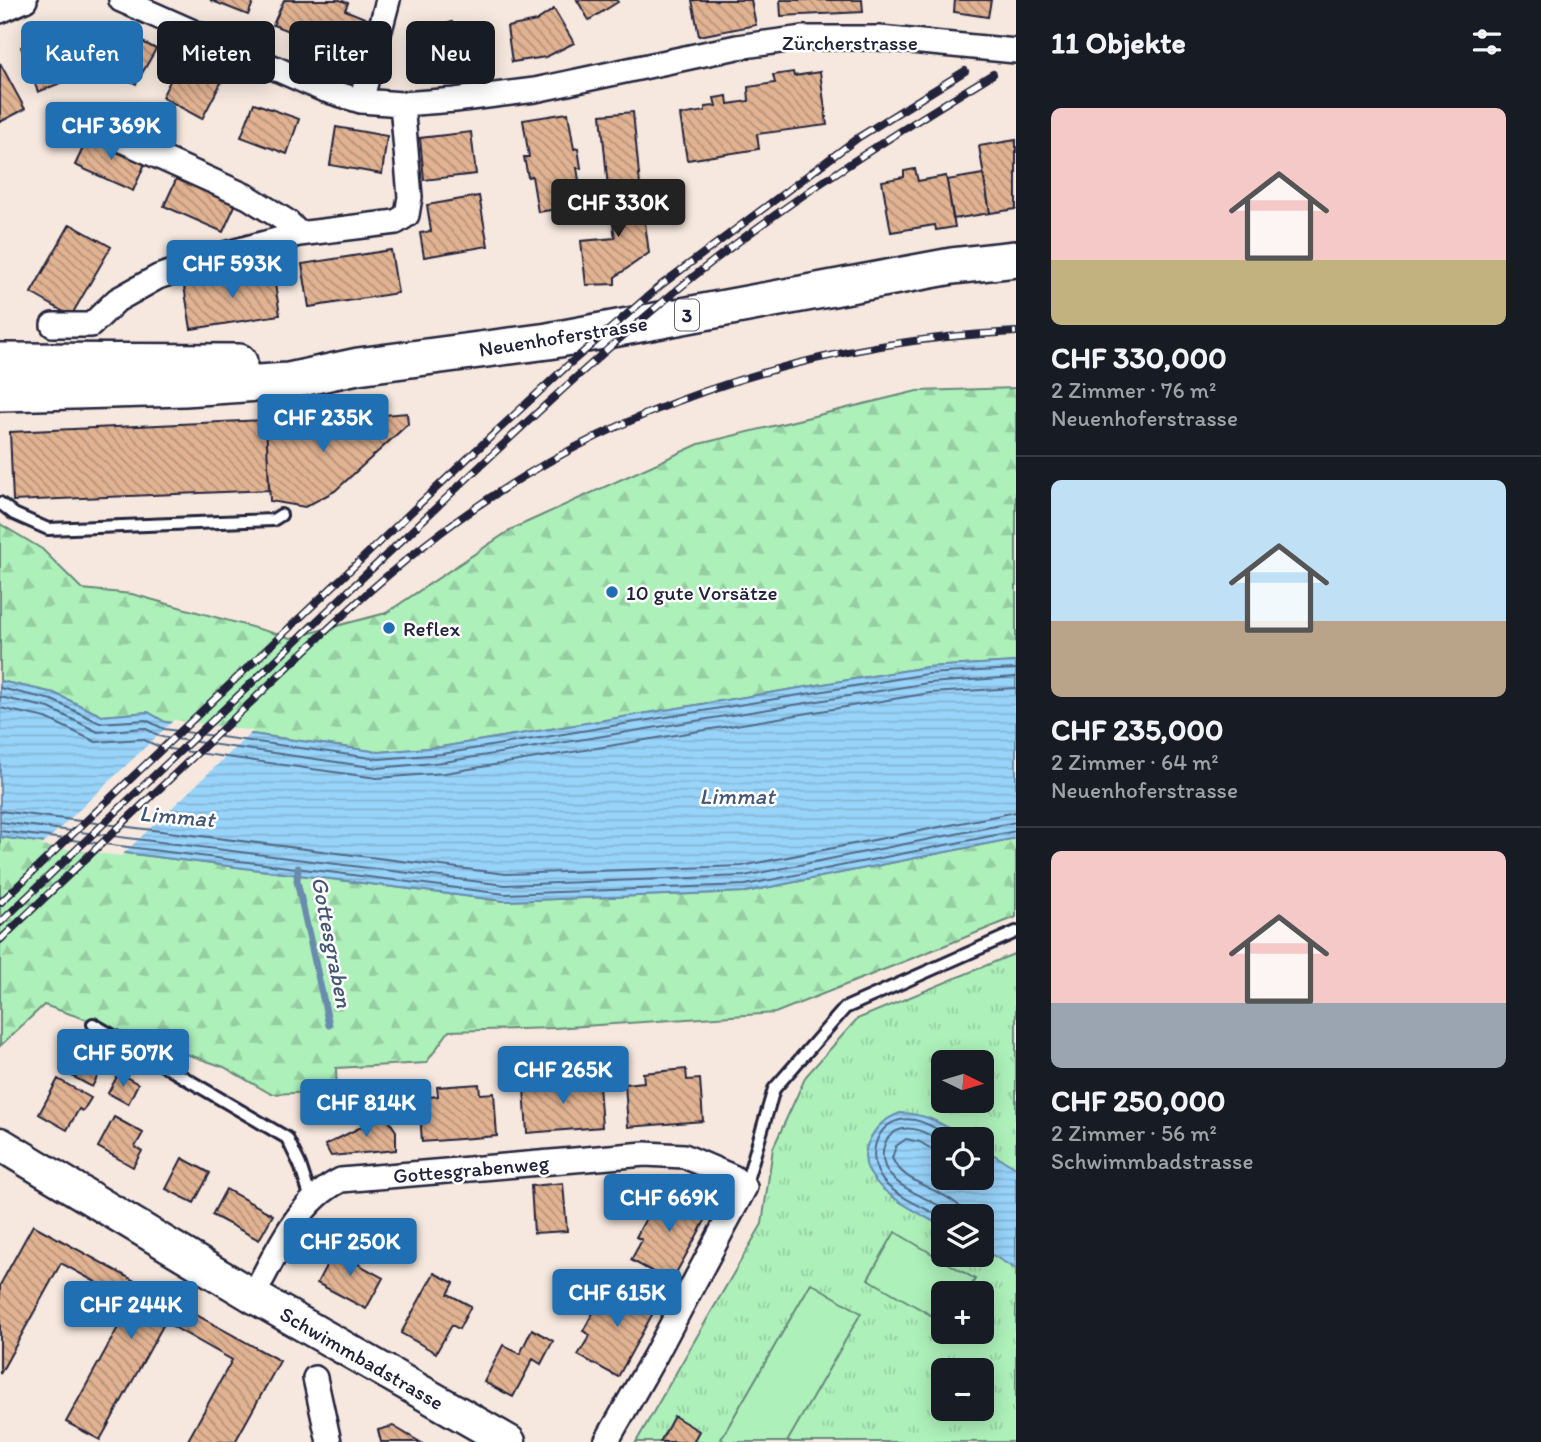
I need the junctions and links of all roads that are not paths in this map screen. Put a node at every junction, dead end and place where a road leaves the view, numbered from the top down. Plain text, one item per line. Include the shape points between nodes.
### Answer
1 (25, 0) edge
2 (121, 0) edge
3 (388, 0) edge
4 (0, 11) edge
5 (1016, 51) edge
6 (361, 101) junction
7 (402, 104) junction
8 (117, 138) dead end
9 (299, 234) junction
10 (1016, 259) edge
11 (53, 325) dead end
12 (0, 361) edge
13 (358, 366) junction
14 (0, 393) edge
15 (0, 503) edge
16 (281, 515) dead end
17 (1016, 932) edge
18 (93, 1024) dead end
19 (0, 1144) edge
20 (745, 1187) junction
21 (311, 1199) junction
22 (253, 1296) junction
23 (316, 1378) dead end
24 (329, 1442) edge
25 (509, 1442) edge
26 (606, 1442) edge

1 - 4 street
2 - 6 street, Zürcherstrasse via 305,82
3 - 6 street
5 - 7 street, Zürcherstrasse via 879,38 803,38 737,47 535,90
6 - 7 street, Zürcherstrasse
7 - 9 street via 410,197 407,215 396,222
8 - 9 street via 248,197
9 - 11 street via 158,277 117,300 91,326
10 - 13 main road, Neuenhoferstrasse / 3 via 952,266 548,341
12 - 13 main road, Neuenhoferstrasse / 3 via 287,361
13 - 14 main road, Neuenhoferstrasse / 3 via 288,381
15 - 16 lane via 48,528 273,520
17 - 20 lane via 845,1008 774,1089
18 - 21 lane via 287,1138
19 - 22 main road, Schwimmbadstrasse
20 - 21 street, Gottesgrabenweg via 684,1156 645,1154 341,1180
20 - 26 street
21 - 22 street, Gottesgrabenweg
22 - 25 main road, Schwimmbadstrasse
23 - 24 street

